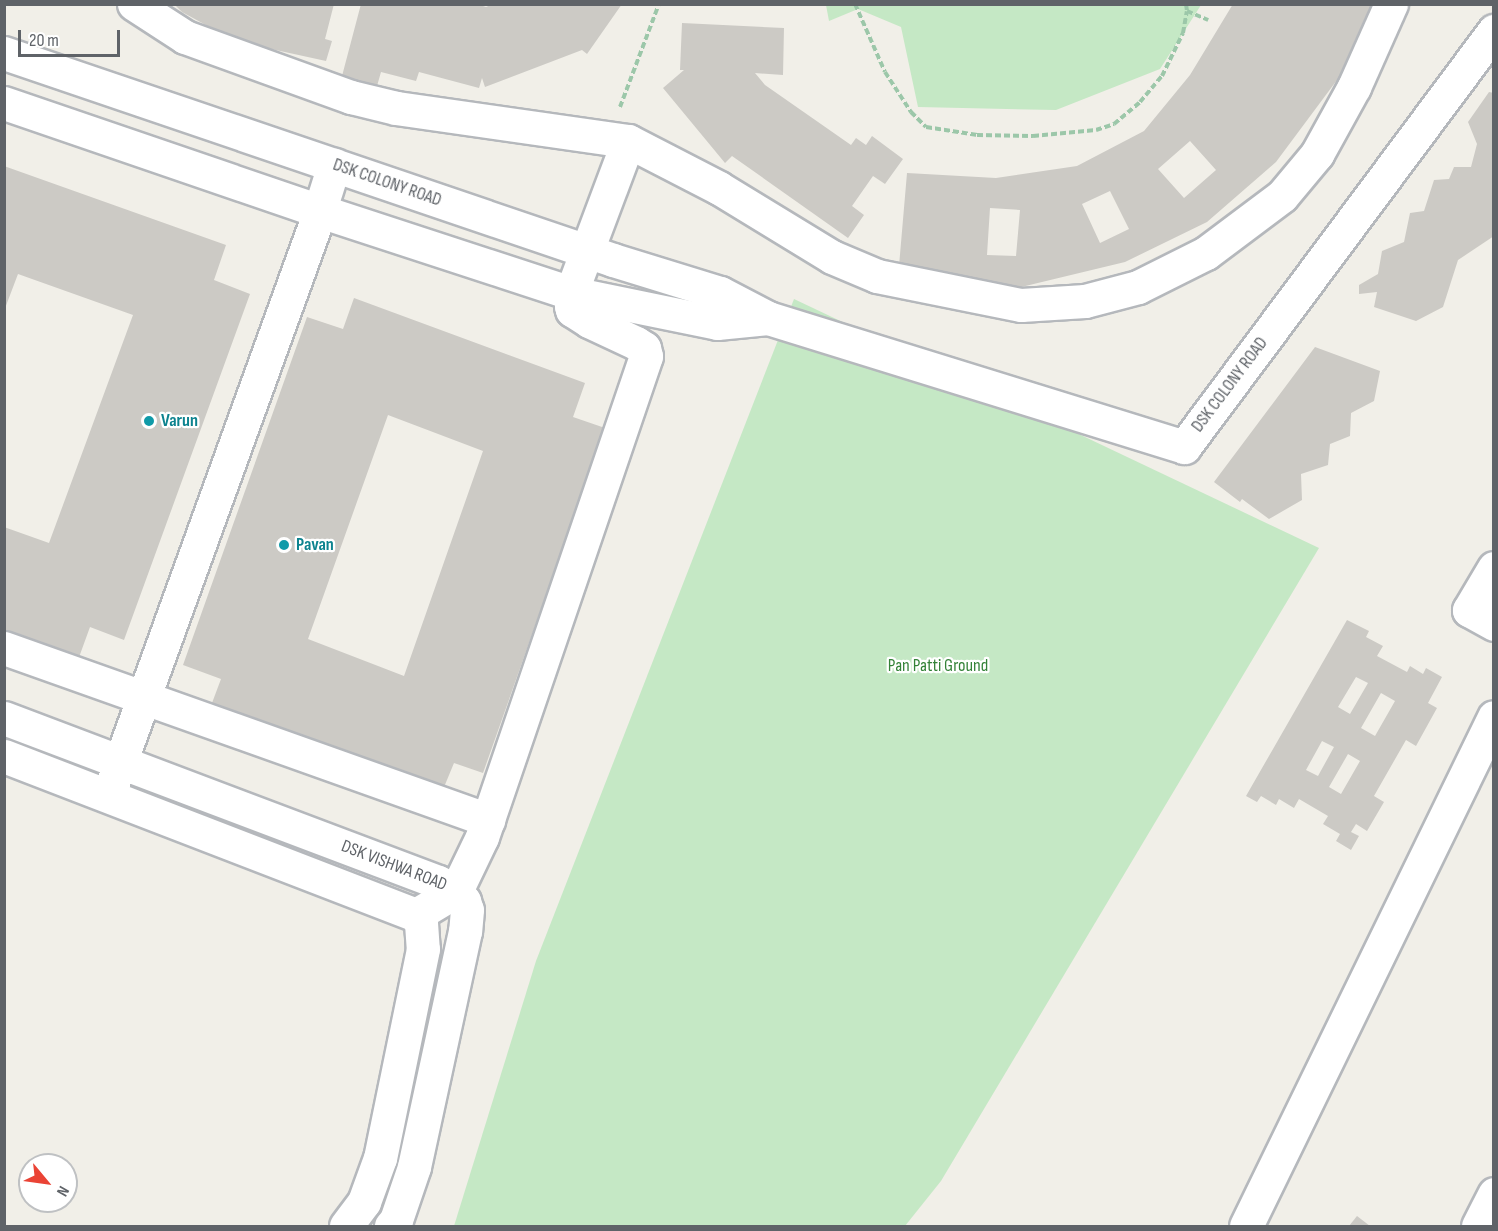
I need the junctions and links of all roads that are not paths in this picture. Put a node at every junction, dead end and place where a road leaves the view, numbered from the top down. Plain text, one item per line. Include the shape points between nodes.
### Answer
1 (134, 4) edge
2 (1391, 4) edge
3 (1494, 31) edge
4 (4, 53) edge
5 (4, 103) edge
6 (618, 140) junction
7 (334, 165) junction
8 (320, 211) junction
9 (587, 251) junction
10 (572, 292) junction
11 (768, 318) junction
12 (1494, 568) edge
13 (1494, 624) edge
14 (4, 648) edge
15 (144, 696) junction
16 (1494, 717) edge
17 (4, 718) edge
18 (4, 756) edge
19 (120, 762) junction
20 (108, 795) junction
21 (488, 820) junction
22 (456, 891) junction
23 (416, 915) junction
24 (465, 931) junction
25 (423, 949) junction
26 (1494, 1194) edge
27 (346, 1227) edge
28 (391, 1227) edge
29 (1246, 1227) edge
30 (1478, 1227) edge

1 - 6 street via 185,38 351,97 396,108
2 - 6 street via 1354,87 1317,154 1282,196 1206,253 1138,287 1085,301 1021,305 877,276 832,257 719,188
3 - 11 street, DSK COLONY ROAD via 1184,447
4 - 7 street, DSK COLONY ROAD
5 - 8 street, DSK COLONY ROAD
6 - 9 street
7 - 8 street
7 - 9 street, DSK COLONY ROAD
8 - 10 street, DSK COLONY ROAD
8 - 15 street
9 - 10 street
9 - 11 street, DSK COLONY ROAD via 720,292
10 - 11 street, DSK COLONY ROAD via 717,323
10 - 21 street via 572,310 636,343 644,348 646,356
12 - 13 street via 1469,610
14 - 15 street
15 - 19 street
15 - 21 street
16 - 29 street
17 - 19 street, DSK VISHWA ROAD
18 - 20 street, DSK VISHWA ROAD
19 - 20 street
19 - 22 street, DSK VISHWA ROAD
20 - 23 street, DSK VISHWA ROAD
21 - 22 street
22 - 23 street
22 - 24 street, DSK VISHWA ROAD via 467,910
23 - 25 street via 421,923
24 - 25 street
24 - 28 street, DSK VISHWA ROAD via 414,1167
25 - 27 street via 380,1158 364,1202
26 - 30 street

